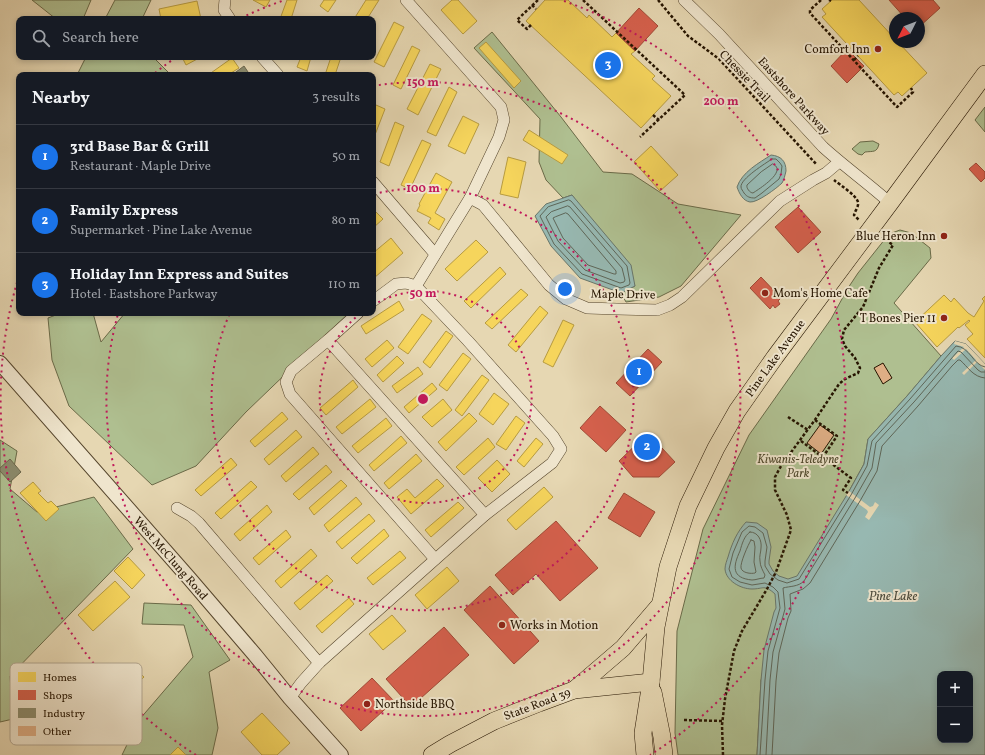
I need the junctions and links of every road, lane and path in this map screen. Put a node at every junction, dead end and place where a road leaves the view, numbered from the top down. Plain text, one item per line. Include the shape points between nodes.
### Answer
1 (225, 0) edge
2 (406, 0) edge
3 (538, 0) edge
4 (583, 0) edge
5 (658, 0) edge
6 (684, 0) edge
7 (821, 0) edge
8 (532, 5) junction
9 (536, 9) dead end
10 (228, 16) edge
11 (531, 26) dead end
12 (858, 56) dead end
13 (265, 60) edge
14 (854, 60) junction
15 (275, 72) edge
16 (985, 74) edge
17 (910, 88) dead end
18 (653, 116) dead end
19 (659, 120) junction
20 (640, 137) dead end
21 (839, 162) junction
22 (818, 166) dead end
23 (835, 181) dead end
24 (376, 185) edge
25 (470, 198) junction
26 (890, 203) junction
27 (858, 219) dead end
28 (886, 240) dead end
29 (435, 254) junction
30 (416, 286) junction
31 (376, 299) edge
32 (355, 316) edge
33 (328, 340) junction
34 (0, 363) edge
35 (788, 417) dead end
36 (815, 420) junction
37 (808, 430) junction
38 (801, 440) junction
39 (823, 457) junction
40 (848, 493) dead end
41 (177, 508) dead end
42 (485, 515) junction
43 (435, 559) junction
44 (660, 604) junction
45 (319, 663) junction
46 (650, 682) junction
47 (574, 690) junction
48 (290, 698) junction
49 (684, 720) dead end
50 (723, 721) junction
51 (341, 755) edge
52 (432, 755) edge
53 (645, 755) edge
54 (664, 755) edge
55 (723, 755) edge

1 - 10 street via 224,10
2 - 25 street via 501,108 504,120 499,137
3 - 8 path
4 - 19 path via 685,95
5 - 22 path, Chessie Trail via 688,36 718,59
6 - 21 street, Eastshore Parkway
7 - 14 path via 810,13
8 - 9 path
8 - 11 path via 517,20 527,30
12 - 14 path
13 - 15 street
14 - 17 path via 896,107 913,92
16 - 26 main road, Pine Lake Avenue
18 - 19 path
19 - 20 path
21 - 25 street, Maple Drive via 826,173 780,201 682,297 656,310 588,308 566,299 549,285 484,205
21 - 26 street, Eastshore Parkway
23 - 27 path via 858,202 854,215
24 - 29 street
25 - 29 street
26 - 44 main road, Pine Lake Avenue via 775,357 737,411 719,442 688,506 668,567
28 - 36 path via 893,245 879,268 863,307 844,330 842,339 860,368 858,373 839,384
29 - 30 street
30 - 31 street via 396,284
30 - 42 street via 553,436 560,449 552,464
32 - 33 street
33 - 42 street
33 - 43 street via 291,371 286,382 290,394
34 - 48 street, West McClung Road via 189,578
35 - 37 path
36 - 37 path
36 - 39 path via 837,436
37 - 38 path
38 - 39 path
38 - 50 path via 775,477 775,490 791,530 776,572 742,631 734,651
39 - 40 path via 851,478 844,490
41 - 45 street via 199,523
42 - 43 street
43 - 45 street
44 - 46 main road, Pine Lake Avenue
44 - 47 main road via 623,648
45 - 48 street
46 - 47 main road, State Road 39
46 - 53 main road, Pine Lake Avenue via 642,733
46 - 54 main road, Pine Lake Avenue
47 - 52 main road, State Road 39 via 494,721
48 - 51 street, West McClung Road
49 - 50 path
50 - 55 path

